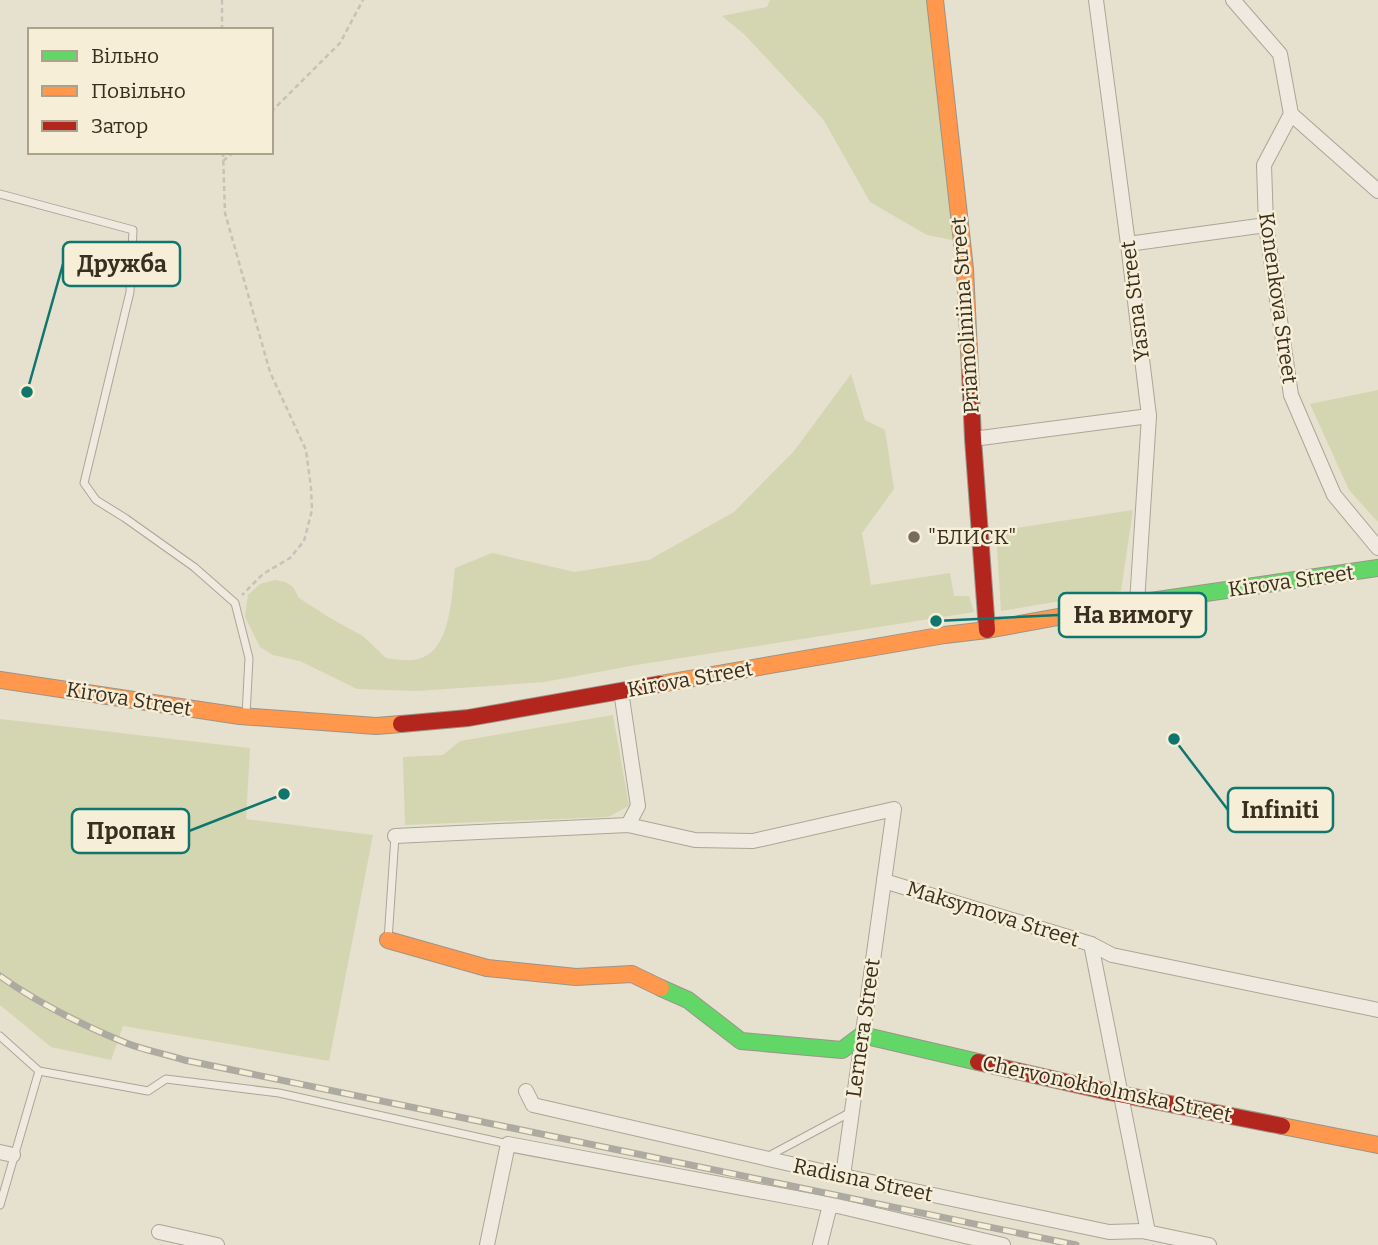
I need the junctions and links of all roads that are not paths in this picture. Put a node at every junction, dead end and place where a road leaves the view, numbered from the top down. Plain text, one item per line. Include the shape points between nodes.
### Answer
1 (935, 0) edge
2 (1096, 0) edge
3 (1233, 0) edge
4 (1291, 114) junction
5 (1378, 191) edge
6 (0, 194) edge
7 (1266, 225) junction
8 (1128, 244) junction
9 (1149, 416) junction
10 (973, 439) junction
11 (1378, 548) edge
12 (1378, 568) edge
13 (1137, 603) junction
14 (987, 630) junction
15 (0, 680) edge
16 (621, 691) junction
17 (246, 716) junction
18 (628, 825) junction
19 (395, 836) joint
20 (884, 881) junction
21 (388, 940) joint
22 (1091, 944) junction
23 (1378, 1010) edge
24 (862, 1035) junction
25 (0, 1036) edge
26 (39, 1071) junction
27 (526, 1091) dead end
28 (1120, 1094) junction
29 (851, 1112) junction
30 (508, 1144) junction
31 (1378, 1145) edge
32 (7, 1153) edge
33 (764, 1158) junction
34 (843, 1176) junction
35 (0, 1205) edge
36 (834, 1205) junction
37 (159, 1232) dead end
38 (1148, 1233) junction
39 (217, 1245) edge
40 (487, 1245) edge
41 (820, 1245) edge
42 (1003, 1245) edge
43 (1209, 1245) edge

1 - 10 street, Priamoliniina Street via 965,270
2 - 8 street, Yasna Street
3 - 4 street via 1280,54
4 - 5 street
4 - 7 street, Konenkova Street via 1264,165
6 - 17 lane via 133,230 130,292 84,482 96,500 194,568 235,603 249,658
7 - 8 street
7 - 11 street, Konenkova Street via 1291,395 1334,495
8 - 9 street, Yasna Street
9 - 10 street
9 - 13 street, Yasna Street
10 - 14 street, Priamoliniina Street
12 - 13 street, Kirova Street
13 - 14 street, Kirova Street
14 - 16 street, Kirova Street
15 - 17 street, Kirova Street
16 - 17 street, Kirova Street via 468,719 376,726
16 - 18 street via 638,806
18 - 19 street, Maksymova Street
18 - 20 street, Maksymova Street via 695,840 753,841 894,809
19 - 21 lane
20 - 22 street, Maksymova Street
20 - 24 street, Lernera Street
21 - 24 street via 487,968 576,977 632,974 688,1000 741,1041 842,1050
22 - 23 street, Maksymova Street via 1112,955
22 - 28 street
24 - 28 street, Chervonokholmska Street
24 - 29 street, Lernera Street
25 - 26 lane
26 - 30 lane via 148,1091 166,1079 279,1093
26 - 32 lane
27 - 33 street, Radisna Street via 533,1105
28 - 31 street, Chervonokholmska Street
28 - 38 street
29 - 33 lane
29 - 34 street, Lernera Street
30 - 36 street, Radisna Street
30 - 40 street
32 - 35 lane
33 - 34 street, Radisna Street
34 - 38 street, Radisna Street via 1109,1232
36 - 41 street
36 - 42 street, Radisna Street
37 - 39 street
38 - 43 street, Radisna Street

